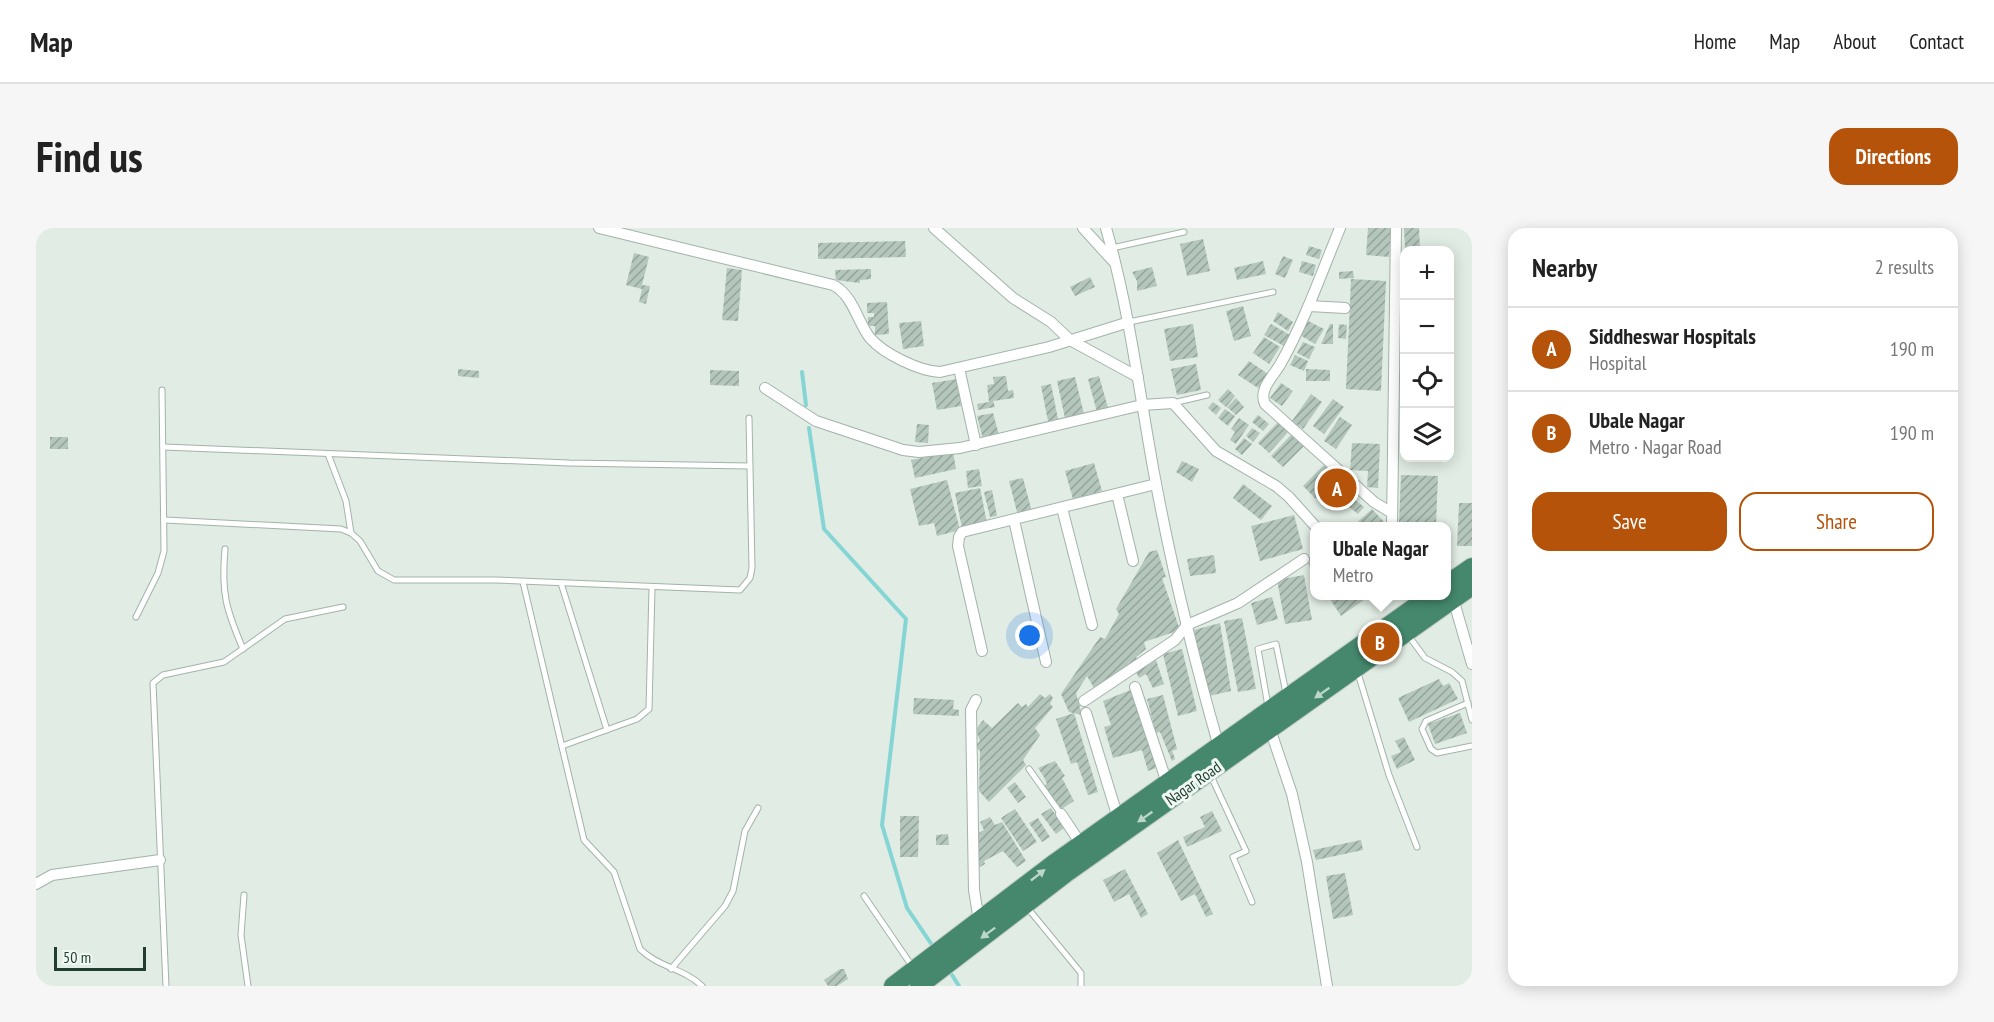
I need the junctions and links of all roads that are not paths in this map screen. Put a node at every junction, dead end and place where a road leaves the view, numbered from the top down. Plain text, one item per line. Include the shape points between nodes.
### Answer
1 (599, 228) edge
2 (934, 228) edge
3 (1083, 228) edge
4 (1106, 228) edge
5 (1340, 228) edge
6 (1396, 228) edge
7 (1184, 232) dead end
8 (1112, 248) junction
9 (1116, 264) junction
10 (1273, 292) dead end
11 (1309, 306) junction
12 (1345, 309) dead end
13 (1129, 322) junction
14 (1070, 340) junction
15 (959, 368) junction
16 (1138, 377) junction
17 (765, 388) dead end
18 (162, 390) dead end
19 (1208, 395) dead end
20 (1173, 403) junction
21 (1142, 405) junction
22 (749, 418) dead end
23 (976, 445) junction
24 (164, 447) junction
25 (328, 454) junction
26 (749, 466) junction
27 (1156, 484) junction
28 (1117, 494) junction
29 (1062, 508) junction
30 (1392, 513) junction
31 (165, 520) junction
32 (1014, 520) junction
33 (1312, 522) edge
34 (1392, 522) edge
35 (351, 533) junction
36 (225, 549) dead end
37 (1304, 559) dead end
38 (1133, 561) dead end
39 (1472, 567) edge
40 (523, 582) junction
41 (561, 583) junction
42 (1472, 586) edge
43 (1451, 587) edge
44 (652, 588) junction
45 (1451, 589) edge
46 (1451, 596) edge
47 (1422, 600) edge
48 (1438, 600) edge
49 (343, 607) dead end
50 (136, 617) dead end
51 (1092, 625) dead end
52 (1187, 625) junction
53 (1407, 633) junction
54 (243, 649) junction
55 (982, 651) dead end
56 (1046, 662) dead end
57 (1472, 664) edge
58 (1357, 669) junction
59 (1135, 687) dead end
60 (1287, 698) junction
61 (976, 700) dead end
62 (1084, 700) dead end
63 (1468, 703) junction
64 (1086, 713) dead end
65 (1270, 720) junction
66 (1472, 720) edge
67 (607, 730) junction
68 (562, 746) junction
69 (1472, 746) edge
70 (1219, 747) junction
71 (1029, 769) dead end
72 (1209, 772) junction
73 (1167, 783) junction
74 (758, 808) dead end
75 (1061, 814) joint
76 (1118, 818) junction
77 (1082, 844) junction
78 (1417, 847) dead end
79 (160, 860) junction
80 (36, 884) edge
81 (244, 895) dead end
82 (864, 896) dead end
83 (1252, 902) dead end
84 (1025, 905) junction
85 (979, 921) junction
86 (671, 969) junction
87 (917, 978) edge
88 (166, 986) edge
89 (248, 986) edge
90 (702, 986) edge
91 (893, 986) edge
92 (1081, 986) edge
93 (1327, 986) edge

1 - 15 street via 833,285 845,294 877,344 926,372
2 - 14 street via 1013,298 1051,322
3 - 9 street
4 - 8 street
5 - 11 street
6 - 30 street
7 - 8 lane
8 - 9 street
9 - 13 street
10 - 13 lane
11 - 12 street
11 - 30 street via 1262,399 1374,502
13 - 14 street
13 - 16 street
14 - 15 street
14 - 16 street
15 - 23 street
16 - 21 street
17 - 23 street via 816,421 903,450 918,452
18 - 24 lane
19 - 20 lane
20 - 21 street
20 - 33 street via 1216,451 1276,486
21 - 23 street
21 - 27 street
22 - 26 lane
24 - 25 lane
24 - 31 lane
25 - 26 lane
25 - 35 lane via 346,501
26 - 44 lane via 752,568 746,586 730,592
27 - 28 street
27 - 52 street
28 - 29 street
28 - 38 street
29 - 32 street
29 - 51 street
30 - 34 street
31 - 35 lane via 330,528
31 - 50 lane via 161,563
32 - 55 street via 962,532 959,537
32 - 56 street
35 - 40 lane via 378,571 394,580
36 - 54 lane via 226,609
37 - 52 street via 1238,603
39 - 43 highway, Nagar Road
40 - 41 lane
40 - 68 lane
41 - 44 lane
41 - 67 lane
42 - 45 highway, Nagar Road
44 - 67 lane via 649,709 638,719
46 - 57 street
47 - 60 highway, Nagar Road
48 - 53 highway, Nagar Road
49 - 54 lane via 285,619
52 - 62 street via 1175,640
52 - 70 street
53 - 58 highway, Nagar Road
53 - 63 lane via 1425,658 1457,675
54 - 79 lane via 224,662 163,675 153,683
58 -> 65 highway, Nagar Road
58 - 78 lane via 1389,775
59 - 73 street
60 - 65 highway, Nagar Road
60 - 65 lane via 1276,644 1258,649
61 - 85 street via 972,710 974,890
63 - 66 lane
63 - 69 lane via 1426,721 1422,729 1437,753
64 - 76 street
65 - 70 highway, Nagar Road
65 - 72 highway, Nagar Road
65 - 93 street via 1307,862
67 - 68 lane
68 - 86 lane via 584,840 614,872 640,949
70 - 73 highway, Nagar Road
71 - 75 lane
72 - 83 lane via 1246,851 1233,857
72 -> 84 highway, Nagar Road
73 - 76 highway, Nagar Road
74 - 86 lane via 745,831 733,891 725,906
75 - 77 street
76 - 77 highway, Nagar Road
85 -> 77 highway, Nagar Road
79 - 80 street via 52,875
79 - 88 lane
81 - 89 lane via 241,935
82 - 87 lane
84 -> 87 highway, Nagar Road
84 - 92 lane via 1081,974
85 - 87 highway, Nagar Road via 937,953
86 - 90 lane
87 - 91 highway, Nagar Road

